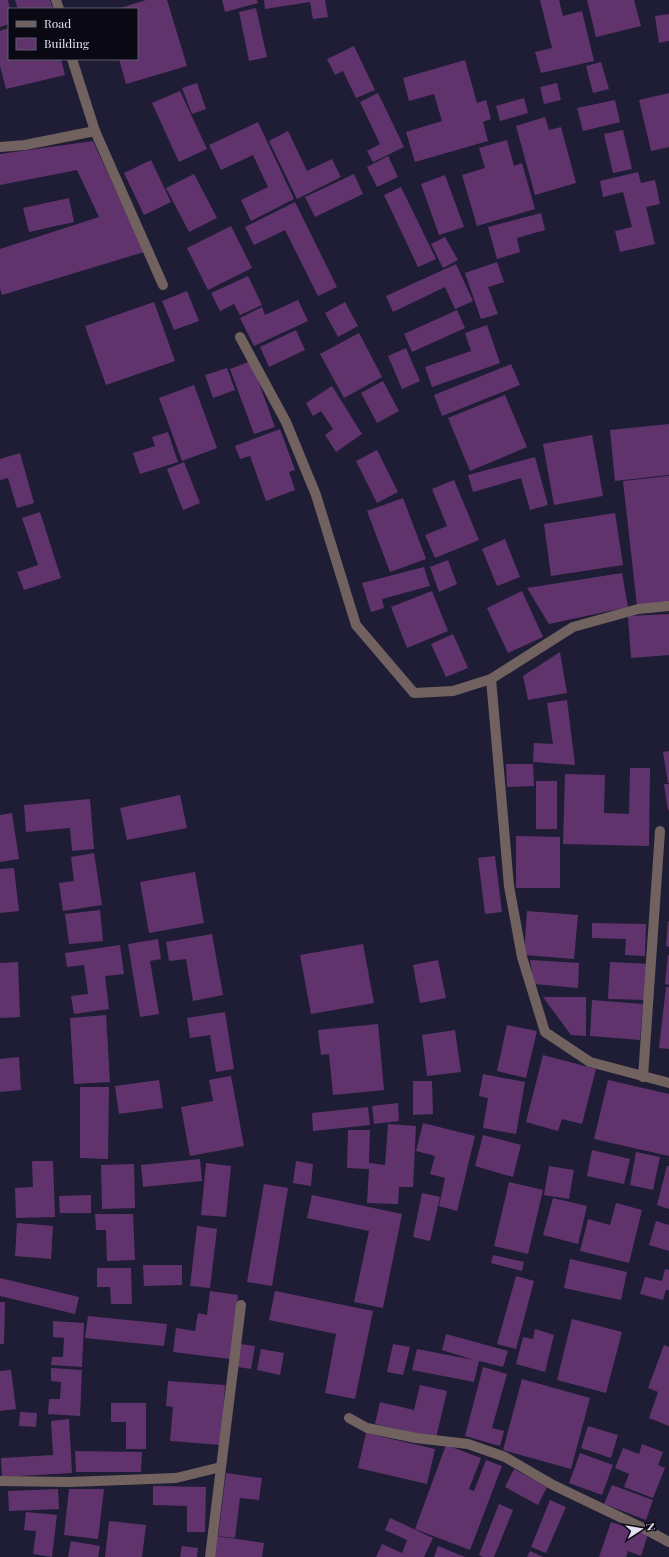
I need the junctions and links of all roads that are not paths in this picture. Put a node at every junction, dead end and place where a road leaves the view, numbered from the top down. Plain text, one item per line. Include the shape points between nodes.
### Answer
1 (72, 60) edge
2 (95, 131) junction
3 (0, 148) edge
4 (163, 285) dead end
5 (240, 337) dead end
6 (669, 606) edge
7 (491, 679) junction
8 (660, 831) dead end
9 (643, 1077) junction
10 (669, 1083) edge
11 (241, 1305) dead end
12 (349, 1418) dead end
13 (221, 1467) junction
14 (0, 1481) edge
15 (669, 1542) edge
16 (210, 1557) edge

1 - 2 street
2 - 3 street
2 - 4 street
5 - 7 street via 286,422 316,495 356,625 414,693 453,691
6 - 7 street via 638,609 572,627
7 - 9 street via 509,886 522,957 545,1032 590,1062
8 - 9 street
9 - 10 street
11 - 13 street
12 - 15 street via 367,1428 416,1438 468,1444 505,1457 553,1485
13 - 14 street via 176,1478 70,1482
13 - 16 street

